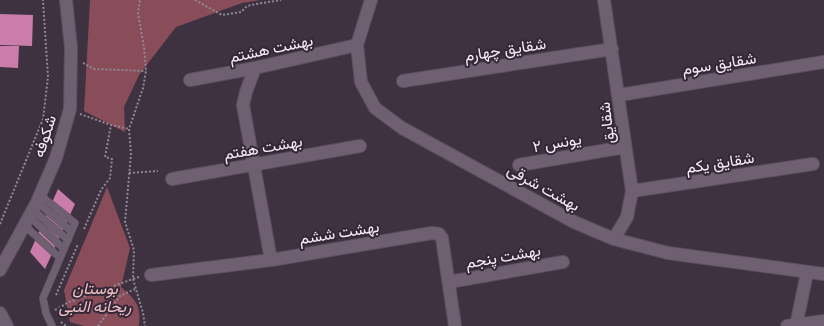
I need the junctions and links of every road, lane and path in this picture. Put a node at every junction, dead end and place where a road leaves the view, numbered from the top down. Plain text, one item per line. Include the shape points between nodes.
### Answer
1 (43, 0) edge
2 (66, 0) edge
3 (140, 0) edge
4 (195, 0) edge
5 (259, 0) edge
6 (281, 0) edge
7 (371, 0) edge
8 (604, 0) edge
9 (256, 4) junction
10 (357, 45) junction
11 (612, 49) junction
12 (82, 62) dead end
13 (824, 62) edge
14 (255, 68) junction
15 (146, 71) junction
16 (190, 80) dead end
17 (403, 81) dead end
18 (619, 95) junction
19 (76, 113) dead end
20 (111, 125) junction
21 (128, 128) junction
22 (360, 146) dead end
23 (625, 147) junction
24 (813, 164) dead end
25 (519, 165) dead end
26 (255, 166) junction
27 (158, 171) dead end
28 (129, 173) junction
29 (172, 179) dead end
30 (632, 191) junction
31 (33, 210) junction
32 (0, 224) edge
33 (81, 235) dead end
34 (614, 239) junction
35 (68, 240) junction
36 (78, 242) dead end
37 (64, 249) junction
38 (60, 258) junction
39 (271, 260) junction
40 (563, 262) dead end
41 (0, 270) edge
42 (807, 273) junction
43 (824, 274) edge
44 (151, 275) dead end
45 (133, 279) junction
46 (449, 282) junction
47 (135, 289) junction
48 (55, 297) dead end
49 (52, 306) dead end
50 (0, 313) edge
51 (824, 321) edge
52 (6, 326) edge
53 (52, 326) edge
54 (98, 326) edge
55 (145, 326) edge
56 (455, 326) edge
57 (793, 326) edge

1 - 32 path via 48,77 43,119
2 - 31 street, شکوفه via 70,48 70,109 56,158
3 - 15 path via 138,13
4 - 9 path via 222,15 241,12
5 - 9 path
6 - 9 path
7 - 10 street, بهشت شرقی
8 - 11 street, شقایق
10 - 14 street, بهشت هشتم
10 - 34 street, بهشت شرقی via 361,82 375,108 402,128 567,219
11 - 17 street, شقایق چهارم
11 - 18 street, شقایق
12 - 15 path via 94,69
13 - 18 street, شقایق سوم
14 - 16 street, بهشت هشتم
14 - 26 street via 243,105
15 - 21 path via 143,88
18 - 23 street, شقایق
19 - 20 path
20 - 21 path
20 - 33 path via 105,156 112,159 110,178 101,190
21 - 28 path via 131,154
22 - 26 street, بهشت هفتم
23 - 25 street, یونس ۲
23 - 30 street, شقایق
24 - 30 street, شقایق یکم
26 - 29 street, بهشت هفتم
26 - 39 street
27 - 28 path
28 - 45 path via 125,222 134,250
30 - 34 street, شقایق via 627,217
31 - 35 lane
31 - 35 lane via 75,223
31 - 37 lane
31 - 38 lane
31 - 41 street, شکوفه
34 - 42 street, بهشت شرقی via 668,253
35 - 37 lane
36 - 48 path
37 - 38 lane
38 - 53 lane via 43,298
39 - 44 street, بهشت ششم
39 - 46 street, بهشت ششم via 432,233 439,234 442,238
40 - 46 street, بهشت پنجم
42 - 43 street, بهشت شرقی
42 - 57 street
45 - 47 path
45 - 49 path via 69,302 52,311
46 - 56 street, بهشت ششم
47 - 54 path via 120,296
47 - 55 path
50 - 52 street
51 - 57 street

